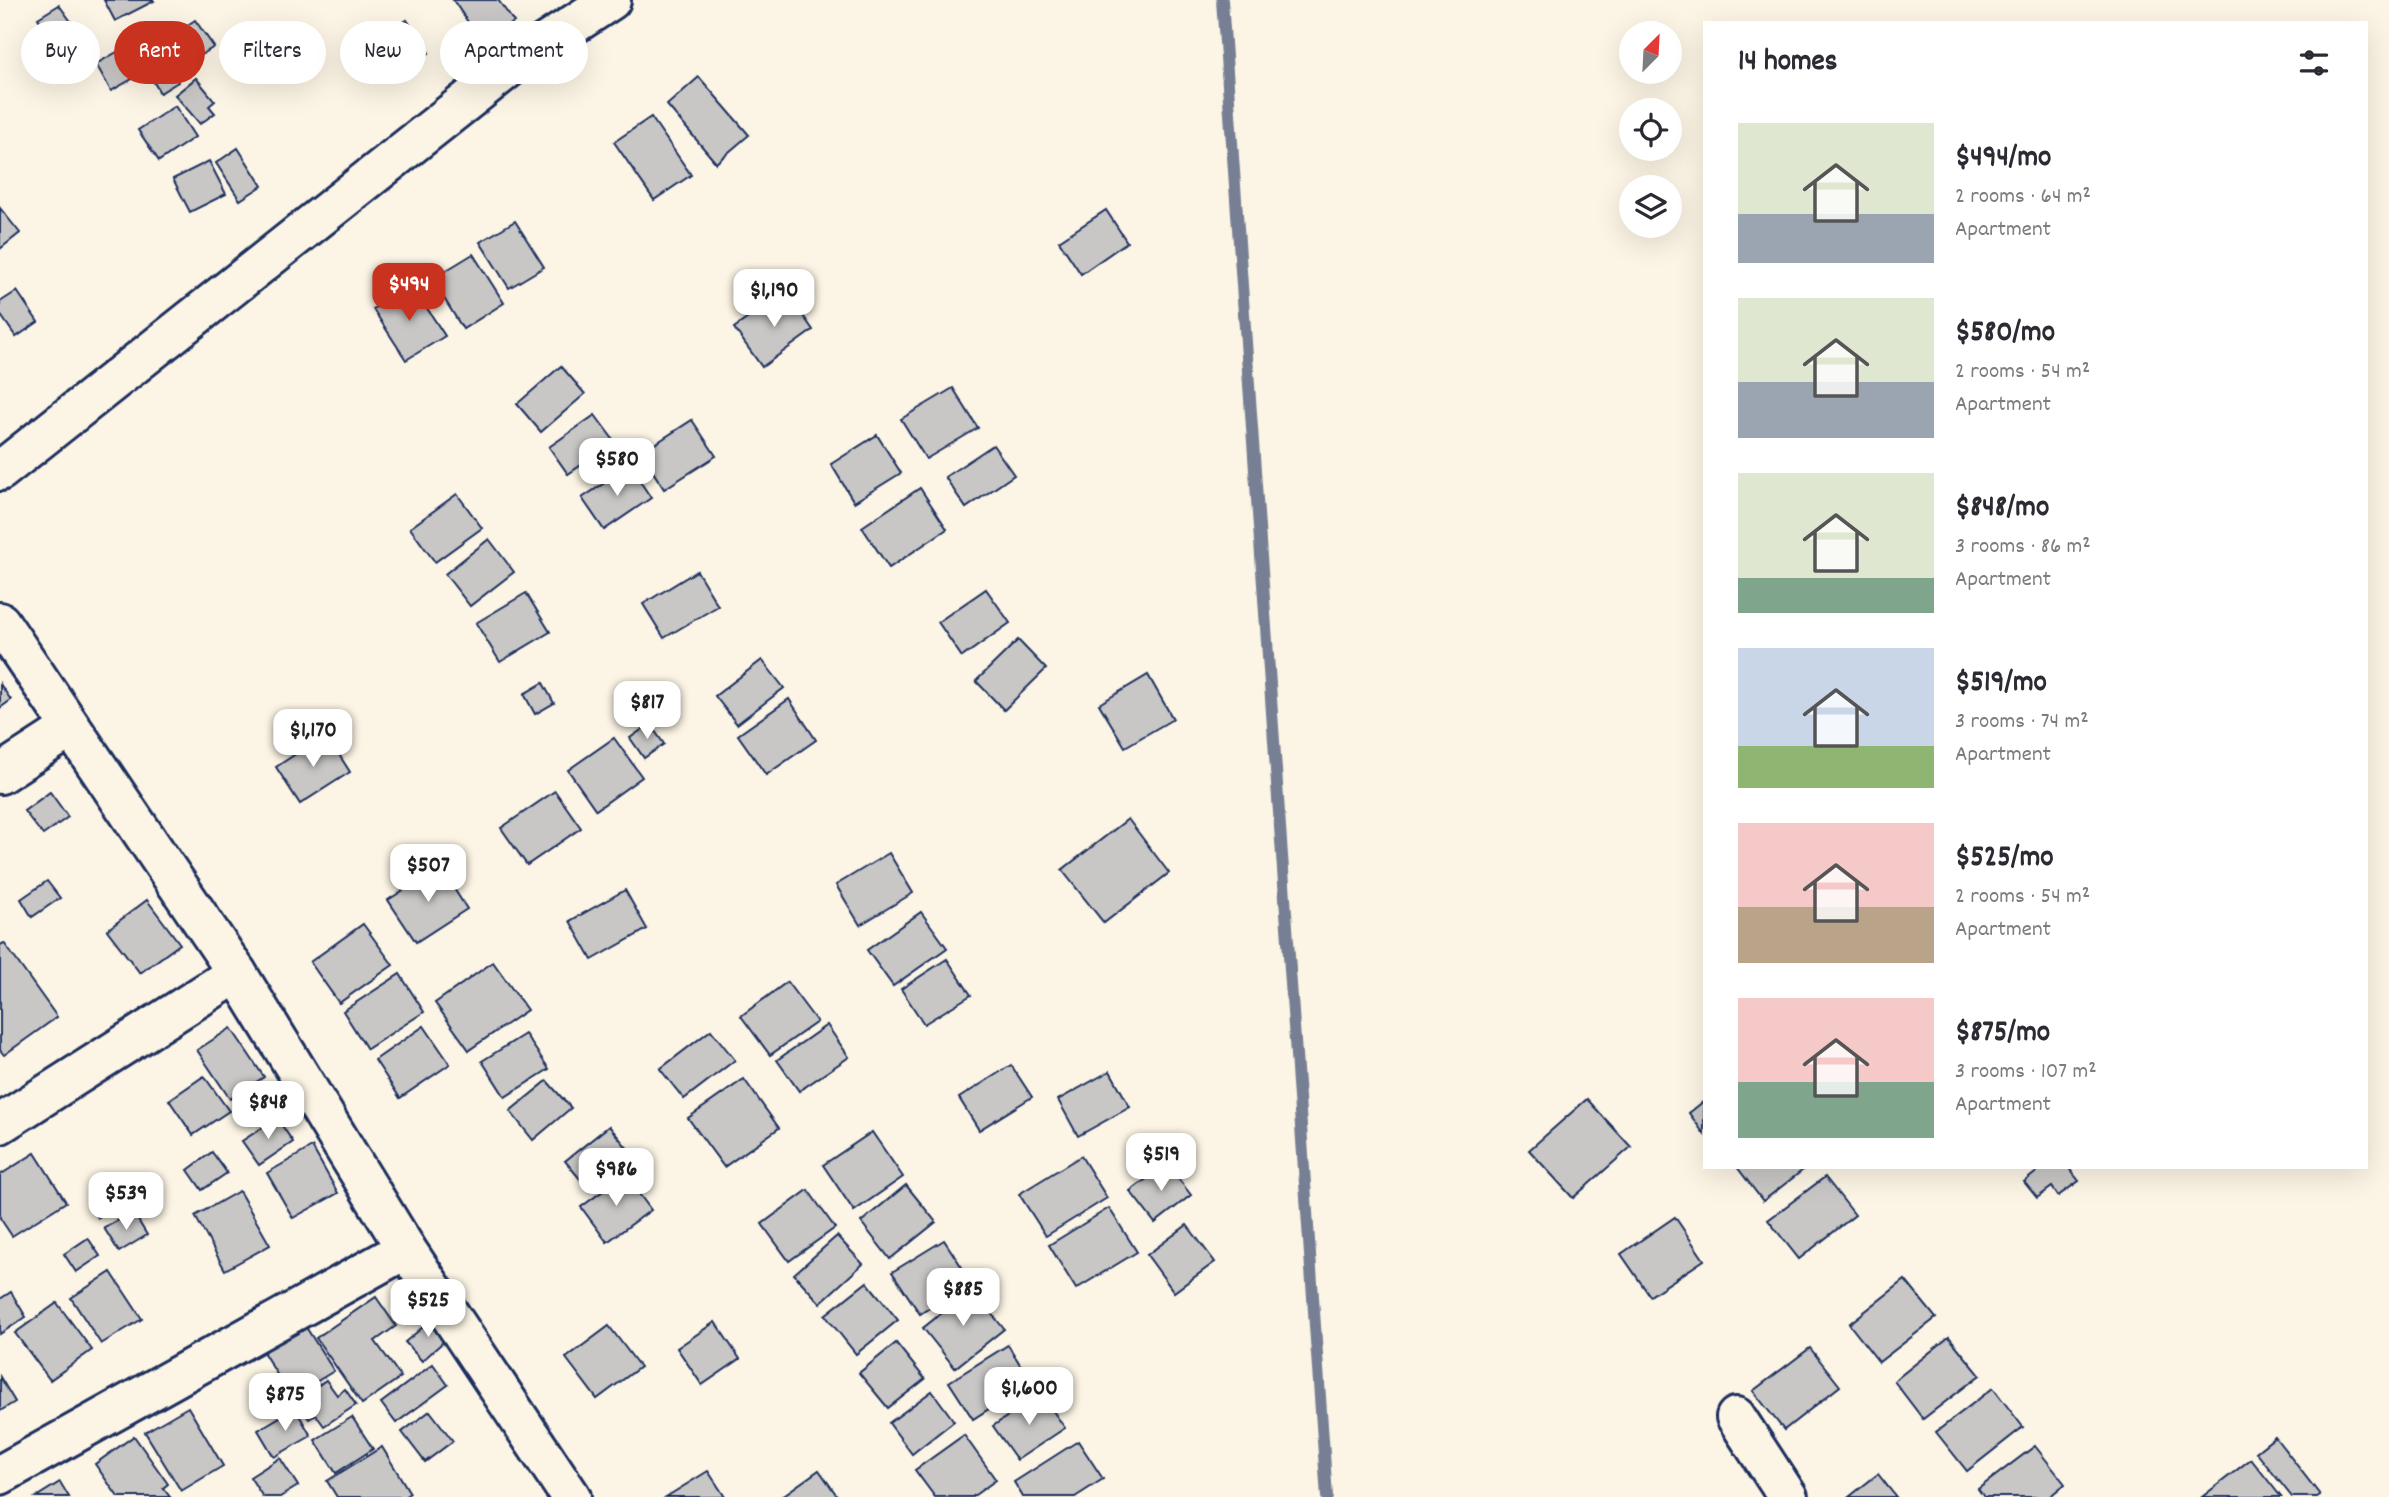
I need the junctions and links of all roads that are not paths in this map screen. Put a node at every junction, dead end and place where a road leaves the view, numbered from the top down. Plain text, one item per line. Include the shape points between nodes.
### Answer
1 (611, 0) edge
2 (0, 471) edge
3 (0, 622) edge
4 (71, 728) junction
5 (0, 774) edge
6 (237, 973) junction
7 (0, 1124) edge
8 (406, 1249) junction
9 (1736, 1417) dead end
10 (0, 1475) edge
11 (564, 1495) edge
12 (1788, 1497) edge

1 - 2 street via 516,62
3 - 4 street
4 - 5 street
4 - 6 street
6 - 7 street
6 - 8 street
8 - 10 street
8 - 11 street
9 - 12 street

